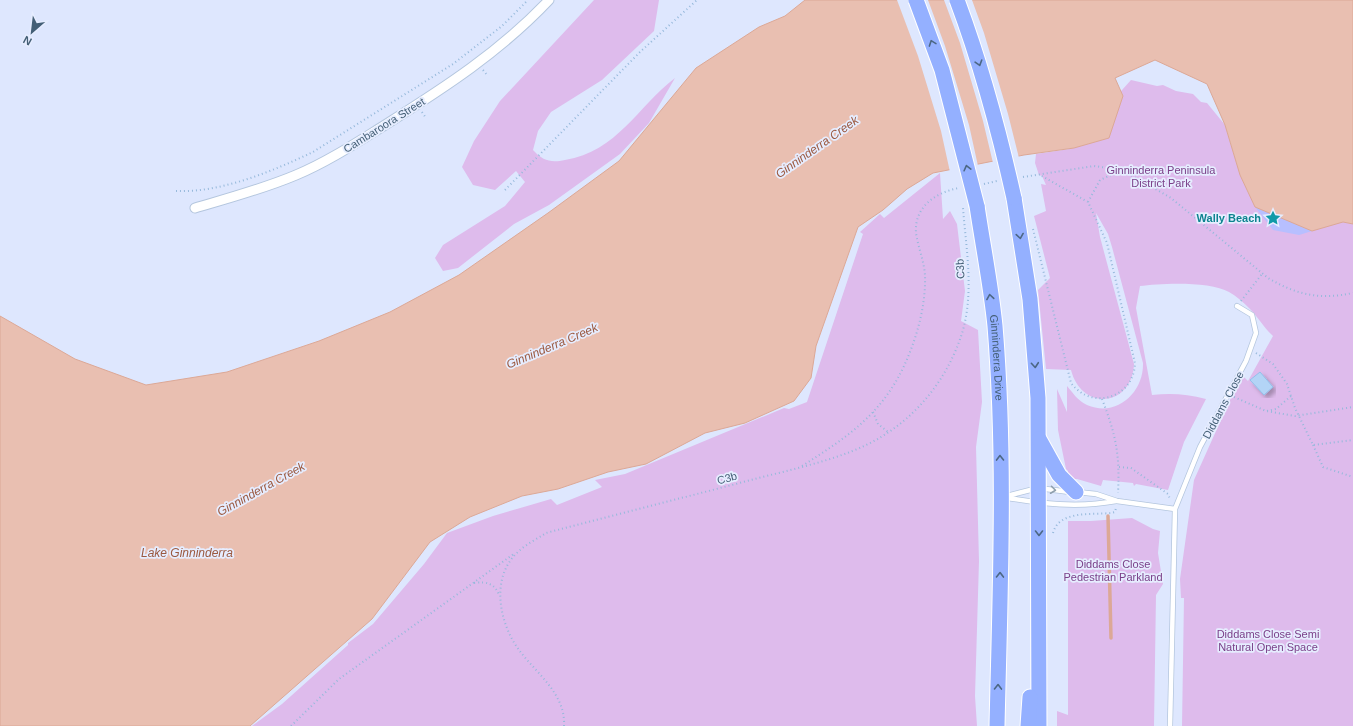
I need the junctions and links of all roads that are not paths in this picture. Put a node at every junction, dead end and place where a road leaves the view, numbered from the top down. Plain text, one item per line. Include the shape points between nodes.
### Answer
1 (548, 0) edge
2 (916, 0) edge
3 (957, 0) edge
4 (195, 208) dead end
5 (1237, 306) road end
6 (1038, 438) junction
7 (1038, 488) junction
8 (1076, 492) junction
9 (1001, 497) junction
10 (1117, 501) junction
11 (1038, 504) junction
12 (1175, 509) junction
13 (1039, 615) junction
14 (998, 726) edge
15 (1028, 726) edge
16 (1039, 726) edge
17 (1170, 726) edge

1 - 4 street, Cambaroora Street via 510,38 465,73 342,152 295,176
9 -> 2 main road, Ginninderra Drive, bridge via 994,324 942,70
3 -> 6 main road, bridge via 991,104 1014,198 1030,299 1038,398
5 - 12 lane, Diddams Close via 1252,315 1256,333 1250,350 1200,447
6 - 7 main road
6 - 8 main road via 1059,475
7 -> 8 lane
7 - 9 lane
7 - 11 main road
8 - 10 lane via 1096,494
9 - 11 lane
14 -> 9 main road, Ginninderra Drive
10 - 11 lane via 1095,505
10 - 12 lane
11 -> 13 main road
12 - 17 lane, Diddams Close
13 - 15 main road
13 - 16 main road

